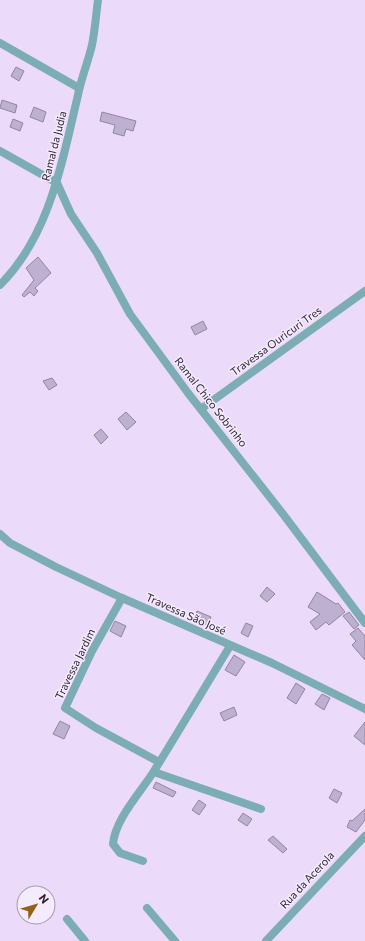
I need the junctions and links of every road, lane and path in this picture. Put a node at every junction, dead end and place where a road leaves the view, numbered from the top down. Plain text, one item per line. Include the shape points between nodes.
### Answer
1 (98, 0) edge
2 (0, 43) edge
3 (79, 88) junction
4 (0, 150) edge
5 (57, 184) junction
6 (0, 285) edge
7 (365, 292) edge
8 (202, 409) junction
9 (0, 534) edge
10 (122, 598) junction
11 (365, 623) edge
12 (230, 646) junction
13 (365, 709) edge
14 (159, 762) junction
15 (154, 772) junction
16 (261, 809) dead end
17 (365, 836) edge
18 (143, 861) dead end
19 (147, 908) dead end
20 (67, 919) dead end
21 (85, 941) edge
22 (175, 941) edge
23 (266, 941) edge

1 - 3 street, Ramal da Judia via 92,46
2 - 3 street
3 - 5 street, Ramal da Judia
4 - 5 street
5 - 6 street, Ramal da Judia via 32,242
5 - 8 street, Ramal Chico Sobrinho via 71,214 97,253 130,314
7 - 8 street, Travessa Ouricuri Tres
8 - 11 street, Ramal Chico Sobrinho
9 - 10 street, Travessa São José via 10,543
10 - 12 street, Travessa São José
10 - 14 street, Travessa Jardim via 92,651 65,708
12 - 13 street, Travessa São José via 272,663
12 - 14 street
14 - 15 street
15 - 16 street
15 - 18 street via 125,814 113,839 113,844 120,853
17 - 23 street, Rua da Acerola
19 - 22 street
20 - 21 street

